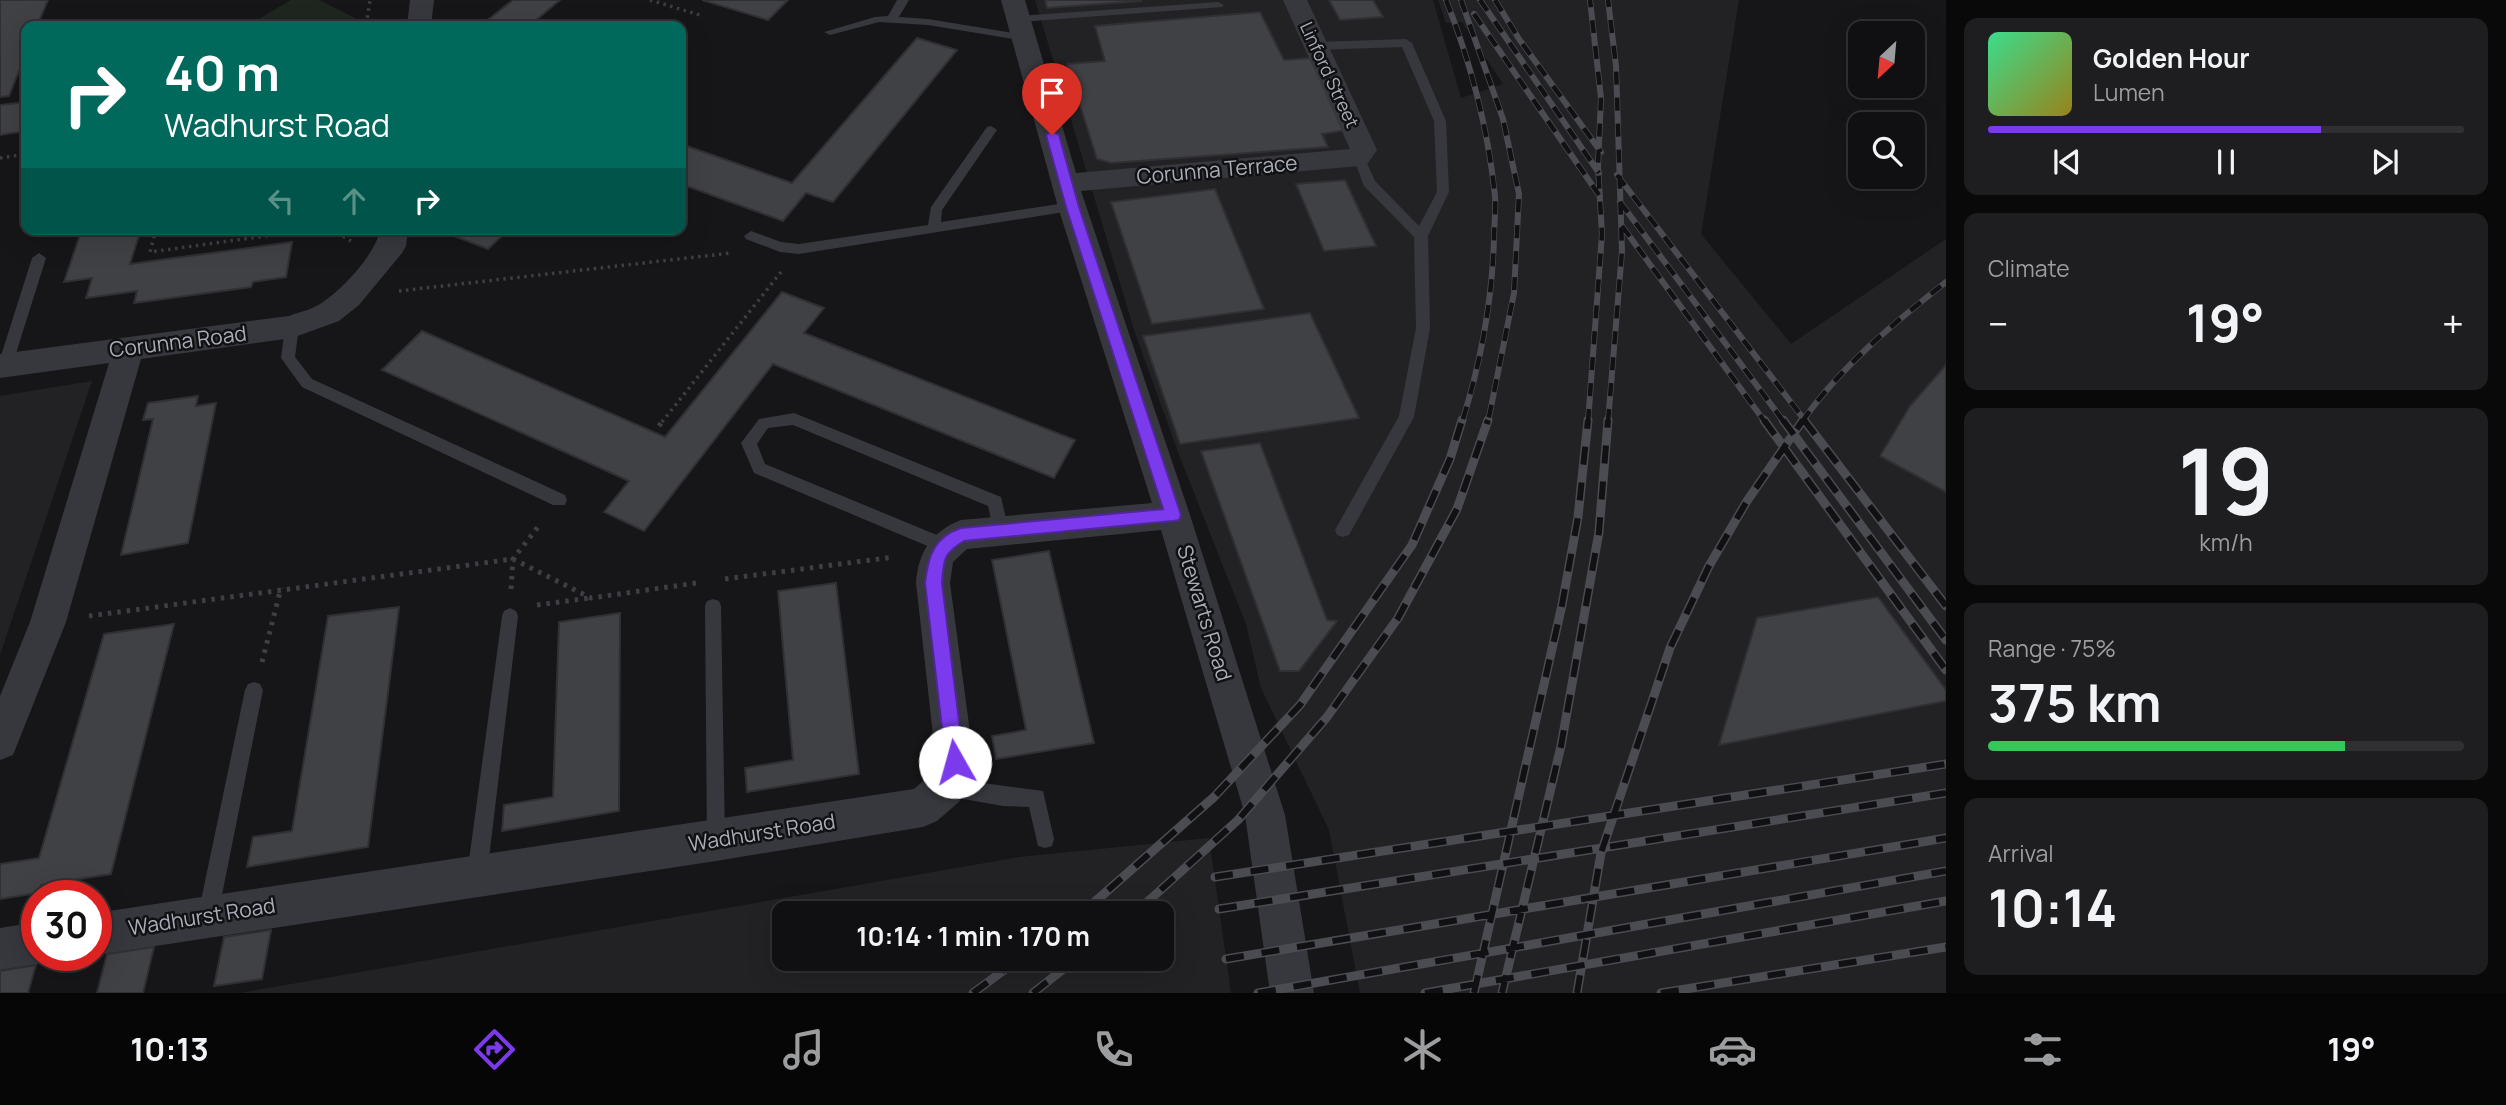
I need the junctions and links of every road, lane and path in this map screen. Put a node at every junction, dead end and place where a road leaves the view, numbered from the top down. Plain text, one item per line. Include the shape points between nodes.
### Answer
1 (370, 0) edge
2 (422, 0) edge
3 (650, 0) edge
4 (903, 0) edge
5 (1294, 0) edge
6 (1218, 5) dead end
7 (703, 16) dead end
8 (1019, 19) edge
9 (891, 20) junction
10 (365, 21) edge
11 (420, 21) edge
12 (830, 32) dead end
13 (1316, 46) junction
14 (991, 131) dead end
15 (1361, 153) junction
16 (21, 155) edge
17 (0, 158) edge
18 (1069, 195) junction
19 (934, 227) junction
20 (154, 235) edge
21 (273, 235) edge
22 (393, 235) edge
23 (751, 236) dead end
24 (1421, 236) junction
25 (780, 247) junction
26 (799, 249) junction
27 (39, 258) dead end
28 (349, 296) junction
29 (292, 327) junction
30 (129, 348) junction
31 (3, 366) edge
32 (659, 426) dead end
33 (559, 500) joint
34 (1173, 515) junction
35 (1343, 530) dead end
36 (1001, 531) junction
37 (939, 553) junction
38 (513, 559) junction
39 (713, 581) dead end
40 (699, 583) dead end
41 (281, 588) junction
42 (591, 598) junction
43 (713, 606) dead end
44 (510, 612) junction
45 (48, 622) junction
46 (254, 690) joint
47 (0, 742) edge
48 (946, 787) junction
49 (1045, 839) dead end
50 (716, 841) junction
51 (477, 877) junction
52 (208, 915) junction
53 (112, 931) edge
54 (21, 946) edge
55 (0, 949) edge
56 (1292, 993) edge

1 - 10 path
2 - 11 street
3 - 7 path
4 - 9 lane
5 - 13 street, Linford Street
6 - 8 lane
8 - 9 lane
8 - 18 street, Stewarts Road
9 - 12 lane
13 - 15 street, Linford Street
13 - 24 lane via 1406,43 1440,121 1443,192
14 - 19 lane via 936,210
15 - 18 street, Corunna Terrace
15 - 24 lane via 1369,183
16 - 17 path
18 - 19 lane
18 - 34 street, Stewarts Road
19 - 26 lane
20 - 21 path via 150,252
22 - 28 street, Corunna Road via 392,246
23 - 25 lane
24 - 35 lane via 1423,328 1406,417
25 - 26 lane
25 - 28 path
26 - 32 path
27 - 31 lane
28 - 29 street, Corunna Road via 329,313
29 - 30 street, Corunna Road
29 - 33 lane via 288,358 307,383
30 - 31 street, Corunna Road
30 - 45 street
33 - 38 path
34 - 36 street
34 - 56 street, Stewarts Road via 1265,815
36 - 37 street via 961,535
36 - 37 lane via 995,502 794,419 764,423 749,443 759,468
37 - 39 path
37 - 48 street via 933,583 955,762
38 - 41 path
38 - 42 path
38 - 44 path
40 - 42 path
41 - 45 path
41 - 46 path
42 - 44 path
43 - 50 lane
44 - 51 lane
45 - 47 street
46 - 52 lane
48 - 49 lane via 1036,798
48 - 50 street, Wadhurst Road via 923,807
50 - 51 street, Wadhurst Road
51 - 52 street, Wadhurst Road
52 - 53 street, Wadhurst Road
54 - 55 street

